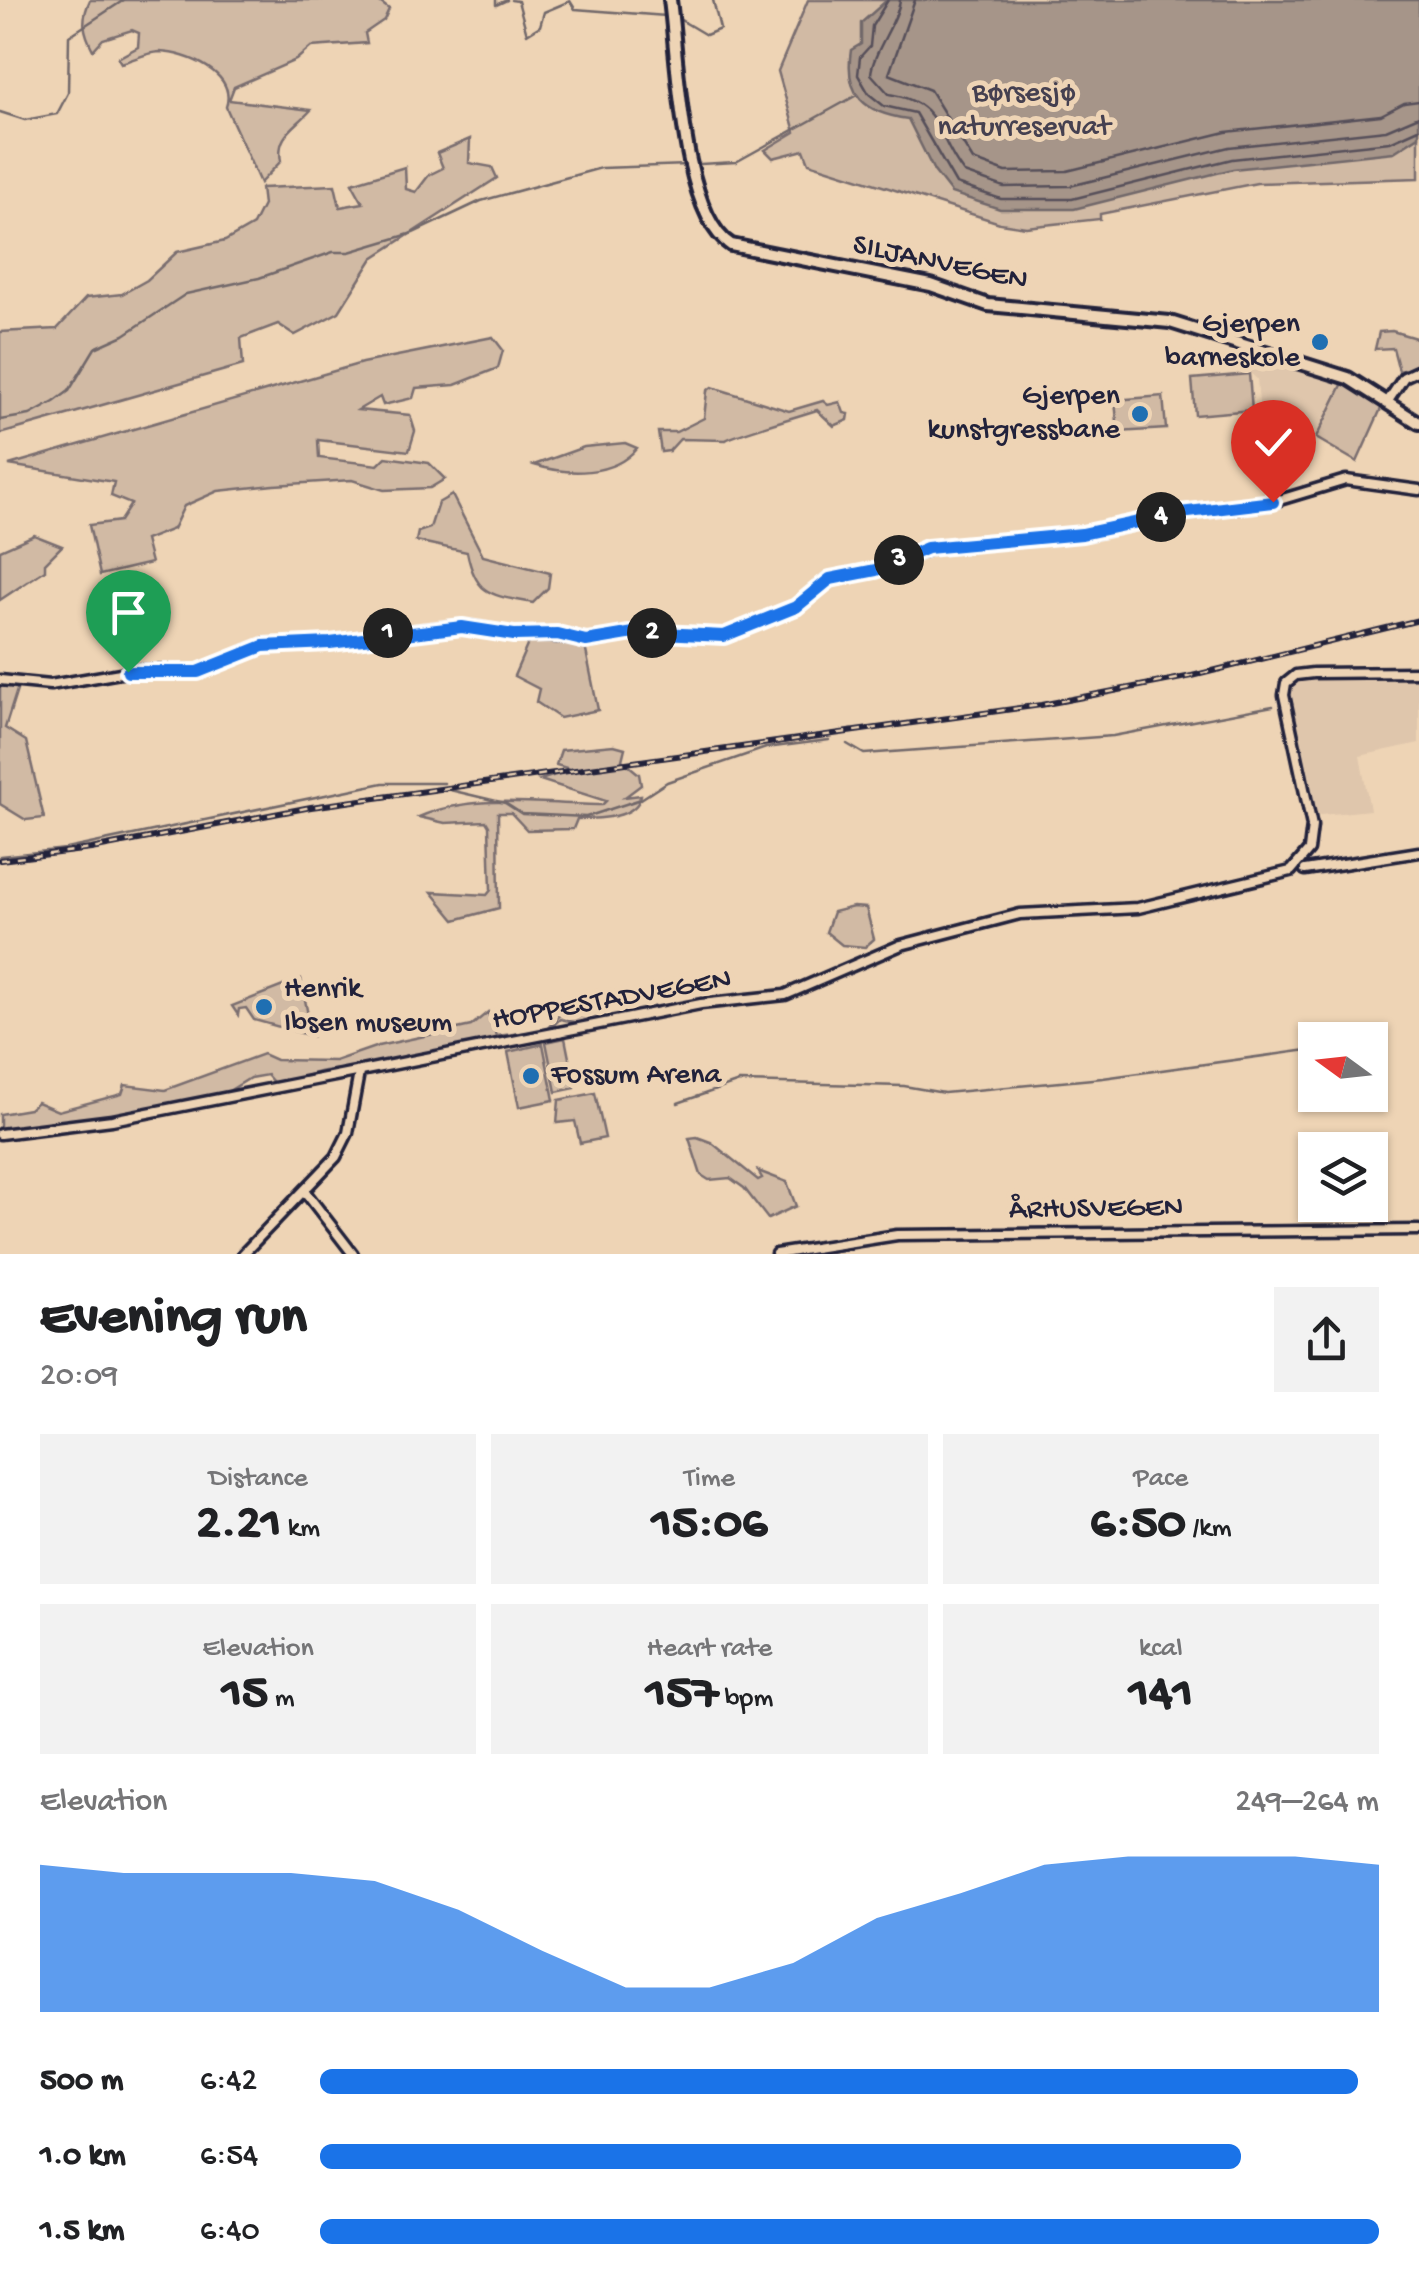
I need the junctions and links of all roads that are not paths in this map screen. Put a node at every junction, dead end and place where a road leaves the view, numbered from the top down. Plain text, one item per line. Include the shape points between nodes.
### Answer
1 (672, 10) edge
2 (1419, 370) edge
3 (1388, 401) junction
4 (1419, 423) edge
5 (1419, 490) edge
6 (1419, 672) edge
7 (0, 680) edge
8 (1419, 852) edge
9 (1306, 870) dead end
10 (359, 1073) junction
11 (0, 1134) edge
12 (306, 1193) junction
13 (1419, 1230) edge
14 (244, 1254) edge
15 (353, 1254) edge
16 (776, 1254) edge

1 - 3 main road, SILJANVEGEN via 696,188 712,227 735,248 931,285 988,305 1163,320 1339,374
2 - 3 main road via 1404,377
3 - 4 main road, SILJANVEGEN
5 - 7 main road via 1346,480 1266,504 1180,513 1092,533 927,548 876,570 830,579 789,611 718,636 640,632 586,641 462,627 263,646 198,672 138,670 50,685
6 - 10 main road, HOPPESTADVEGEN via 1313,673 1286,683 1312,826 1309,850 1291,871 1138,908 1020,914 872,956 785,995 701,1004
8 - 9 main road
10 - 11 main road, HOPPESTADVEGEN
10 - 12 main road via 342,1146
12 - 14 main road
12 - 15 main road
13 - 16 main road, ÅRHUSVEGEN via 897,1235

